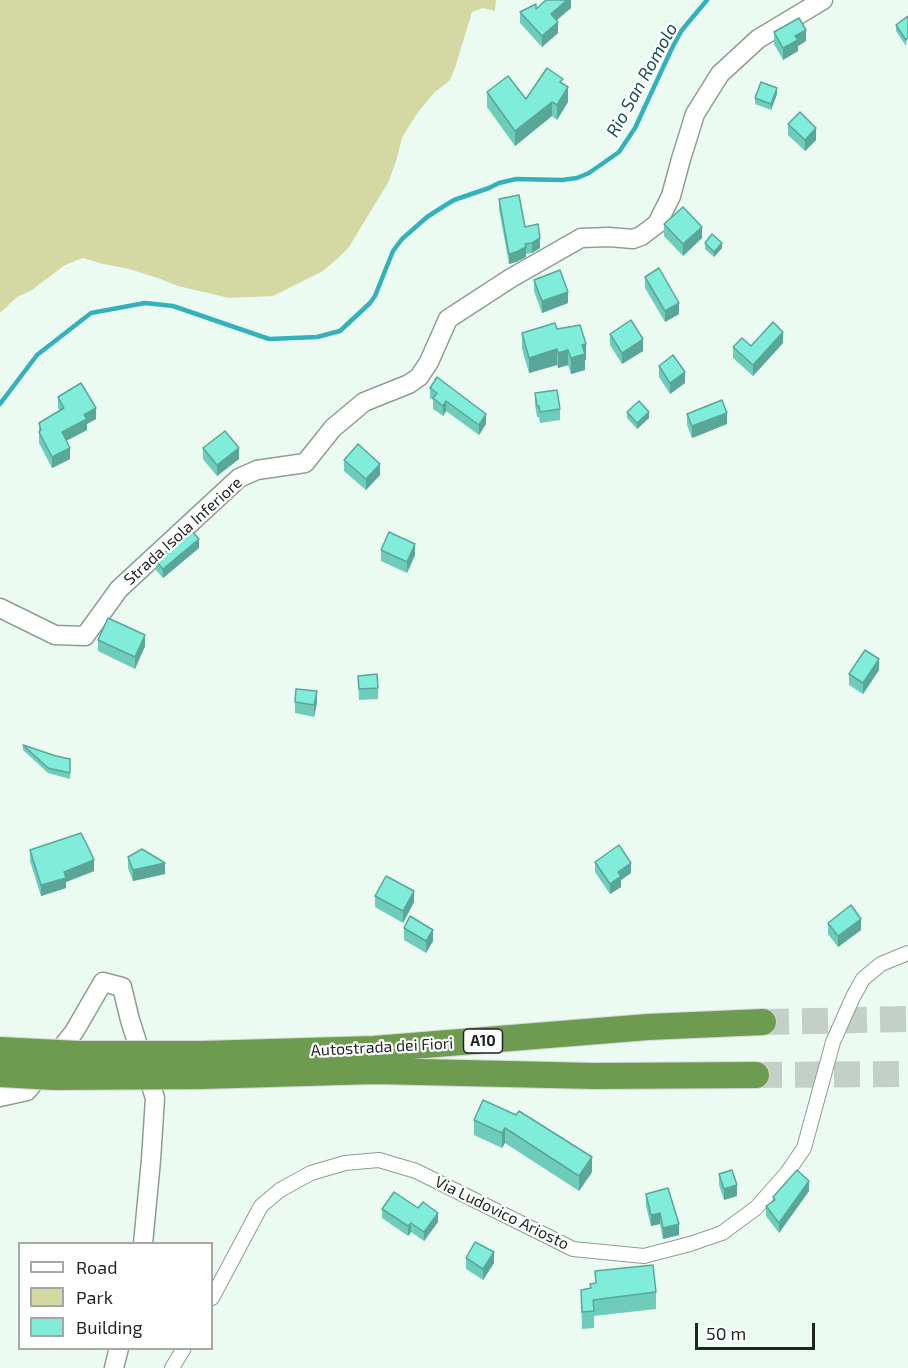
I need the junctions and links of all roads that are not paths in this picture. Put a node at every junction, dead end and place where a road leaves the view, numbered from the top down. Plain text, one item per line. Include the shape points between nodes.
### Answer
1 (823, 0) edge
2 (0, 608) edge
3 (908, 953) edge
4 (764, 1022) tunnel mouth
5 (0, 1050) edge
6 (202, 1065) junction
7 (0, 1074) edge
8 (756, 1075) tunnel mouth
9 (0, 1097) edge
10 (142, 1242) edge
11 (213, 1296) edge
12 (118, 1350) edge
13 (183, 1350) edge
14 (114, 1368) edge
15 (172, 1368) edge

1 - 2 street, Strada Isola Inferiore via 758,39 720,74 695,114 671,196 657,224 642,236 581,238 448,319 419,377 364,402 333,428 305,463 257,470 239,478 119,589 85,636 56,635
3 - 11 street, Via Ludovico Ariosto via 881,964 863,979 833,1042 804,1148 756,1208 722,1233 644,1256 573,1249 416,1171 379,1160 345,1163 311,1173 261,1206
4 - 6 highway, Autostrada dei Fiori / A10 via 638,1028
5 - 6 highway, Autostrada dei Fiori / A10, bridge
6 - 7 highway, Autostrada dei Fiori / A10, bridge via 75,1077
6 - 8 highway, Autostrada dei Fiori / A10 via 606,1076
9 - 10 street via 27,1091 74,1032 103,982 122,987 155,1098
12 - 14 street
13 - 15 street

